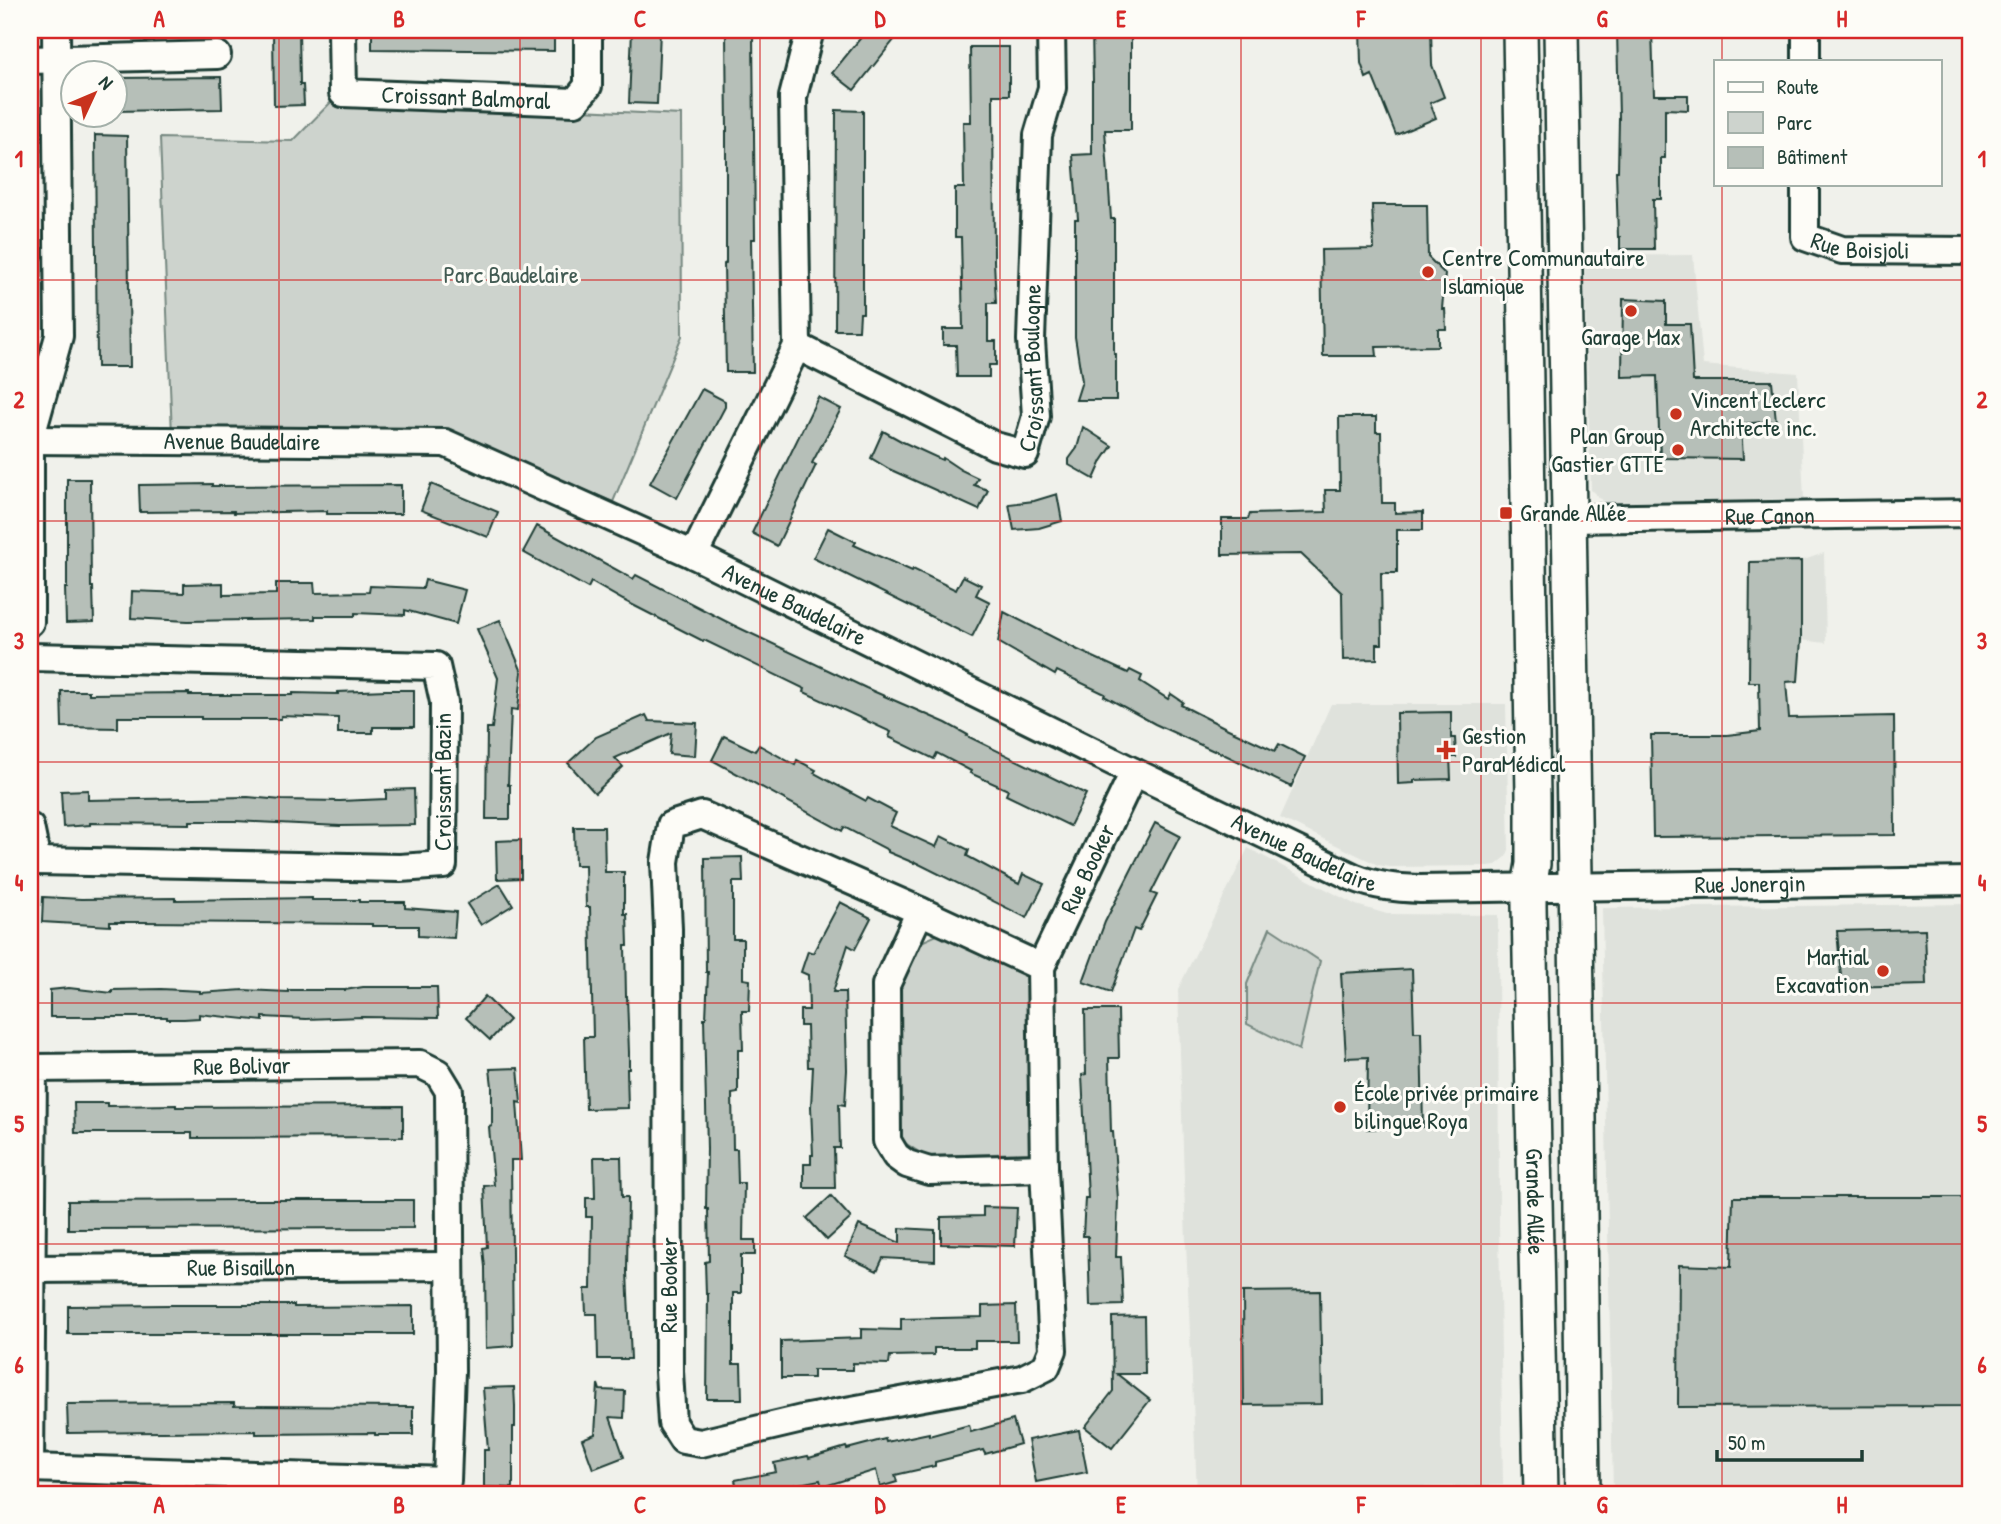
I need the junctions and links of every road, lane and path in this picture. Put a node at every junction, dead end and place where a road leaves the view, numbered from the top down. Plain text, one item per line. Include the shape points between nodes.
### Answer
1 (56, 30) edge
2 (342, 30) edge
3 (588, 30) edge
4 (810, 30) edge
5 (1051, 30) edge
6 (1520, 30) edge
7 (1560, 30) edge
8 (1806, 30) edge
9 (217, 55) dead end
10 (56, 58) junction
11 (30, 60) edge
12 (1806, 60) edge
13 (1805, 186) edge
14 (1971, 251) edge
15 (797, 346) junction
16 (30, 440) edge
17 (1971, 513) edge
18 (1569, 519) junction
19 (694, 555) junction
20 (30, 622) edge
21 (30, 657) edge
22 (1134, 772) junction
23 (30, 827) edge
24 (1971, 881) edge
25 (1529, 887) junction
26 (1575, 887) junction
27 (920, 911) junction
28 (1041, 967) junction
29 (1044, 1168) junction
30 (449, 1266) junction
31 (32, 1269) junction
32 (30, 1468) edge
33 (1541, 1494) edge
34 (1583, 1494) edge

1 - 10 street
2 - 3 street, Croissant Balmoral via 343,93 575,102 588,86
4 - 15 street via 793,97
5 - 15 street, Croissant Boulogne via 1052,88 1038,135 1031,340 1036,416 1025,454 995,446
6 - 25 main road, Grande Allée via 1533,796
7 - 18 main road, Grande Allée
8 - 12 street
9 - 10 street
10 - 11 street
10 - 16 street via 59,336
13 - 14 street, Rue Boisjoli via 1805,237 1842,250
15 - 19 street
16 - 19 street, Avenue Baudelaire via 445,443
16 - 20 street
17 - 18 street, Rue Canon
18 - 26 main road, Grande Allée
19 - 22 street, Avenue Baudelaire
21 - 23 street, Croissant Bazin via 436,666 444,702 443,865 37,861
22 - 25 street, Avenue Baudelaire via 1364,881 1399,888
22 - 28 street, Rue Booker
24 - 26 street, Rue Jonergin
25 - 26 street, Rue Jonergin
25 - 33 main road, Grande Allée
26 - 34 main road, Grande Allée
27 - 28 street, Rue Booker
27 - 29 street via 886,985 887,1141 907,1164 929,1171
27 - 29 street, Rue Booker via 702,815 671,825 665,862 669,1371 672,1423 683,1440 701,1443 1022,1378 1046,1367 1053,1350
28 - 29 street, Rue Booker
30 - 31 street, Rue Bisaillon
30 - 31 street, Rue Bolivar via 449,1091 438,1073 420,1064 393,1064 33,1068
30 - 32 street, Rue Bolivar via 452,1371 447,1481
31 - 32 street, Rue Bolivar

